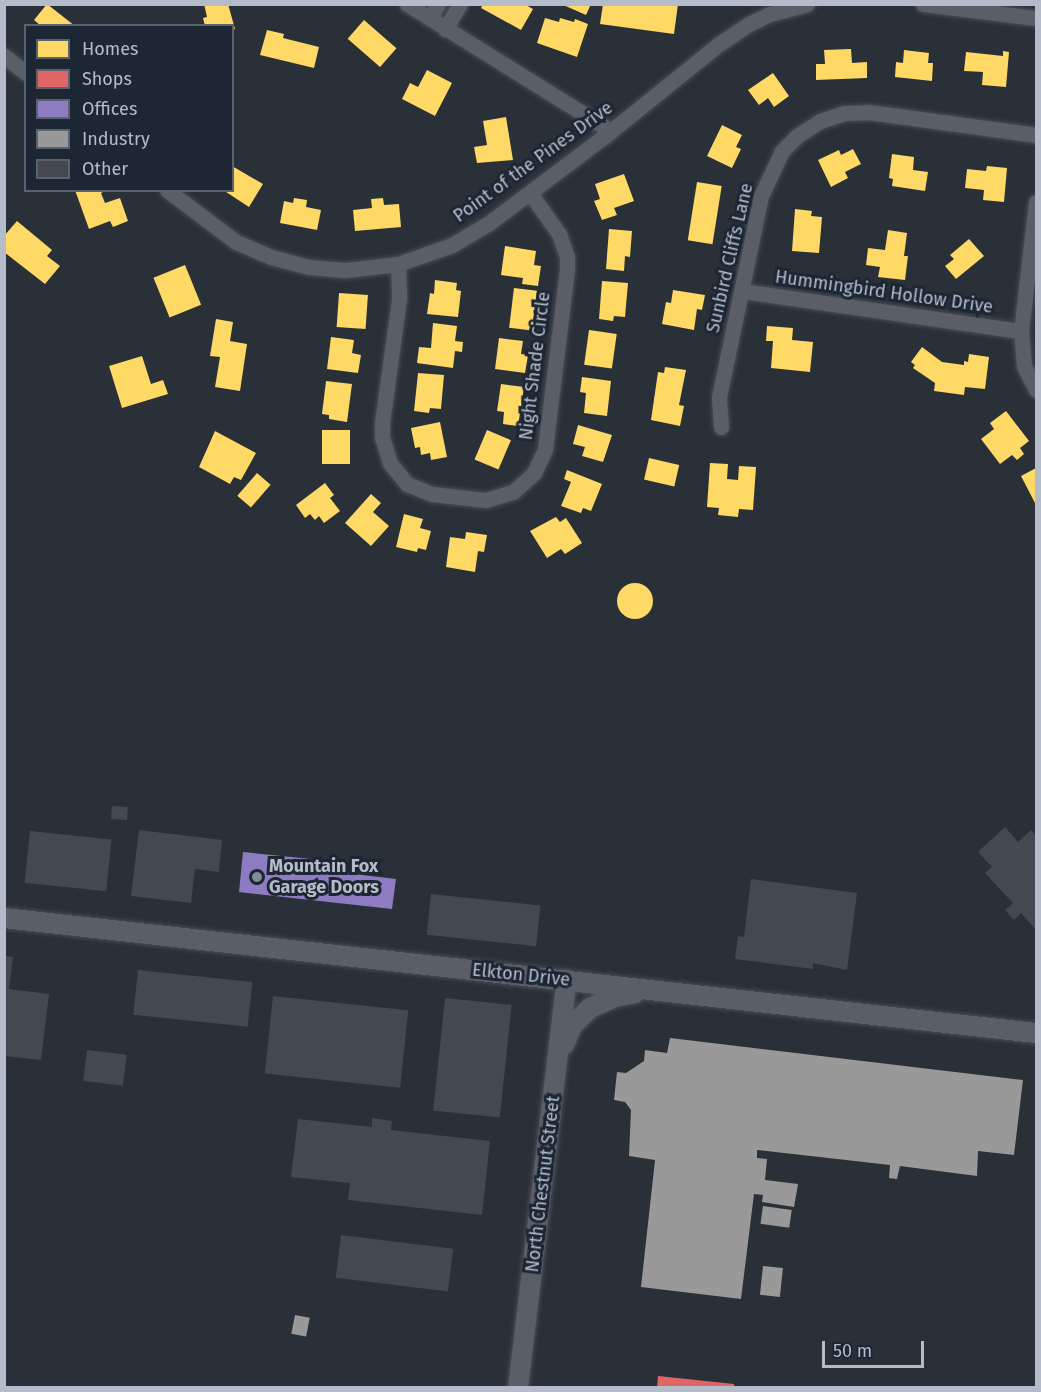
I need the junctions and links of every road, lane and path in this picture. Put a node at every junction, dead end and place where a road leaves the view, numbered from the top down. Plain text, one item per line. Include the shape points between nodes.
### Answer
1 (407, 4) edge
2 (438, 4) edge
3 (460, 4) edge
4 (807, 4) edge
5 (923, 4) edge
6 (429, 18) junction
7 (1036, 18) edge
8 (445, 29) junction
9 (4, 56) edge
10 (24, 72) edge
11 (611, 130) junction
12 (1036, 135) edge
13 (170, 192) edge
14 (530, 193) junction
15 (1036, 202) edge
16 (398, 264) junction
17 (742, 291) junction
18 (1020, 330) junction
19 (1036, 390) edge
20 (721, 427) dead end
21 (4, 918) edge
22 (567, 980) junction
23 (663, 991) junction
24 (1036, 1033) edge
25 (556, 1074) junction
26 (518, 1388) edge

1 - 6 street
2 - 6 street
3 - 8 street
4 - 11 street, Point of the Pines Drive via 747,25
5 - 7 street
6 - 8 street
8 - 11 street
9 - 10 street
11 - 14 street, Point of the Pines Drive
12 - 17 street, Sunbird Cliffs Lane via 869,112 845,113 820,121 797,136 772,169 761,196
13 - 16 street, Point of the Pines Drive via 236,242 271,258 347,270
14 - 16 street, Point of the Pines Drive via 452,245
14 - 16 street, Night Shade Circle via 559,234 567,270 545,449 534,473 513,492 486,500 432,494 407,484 390,463 382,436 399,299
15 - 18 street
17 - 18 street, Hummingbird Hollow Drive
17 - 20 street, Sunbird Cliffs Lane via 719,397
18 - 19 street via 1024,366
21 - 22 street, Elkton Drive
22 - 23 street, Elkton Drive
22 - 25 street, North Chestnut Street
23 - 24 street, Elkton Drive
23 - 25 street via 629,994 591,1008 573,1026
25 - 26 street, North Chestnut Street

